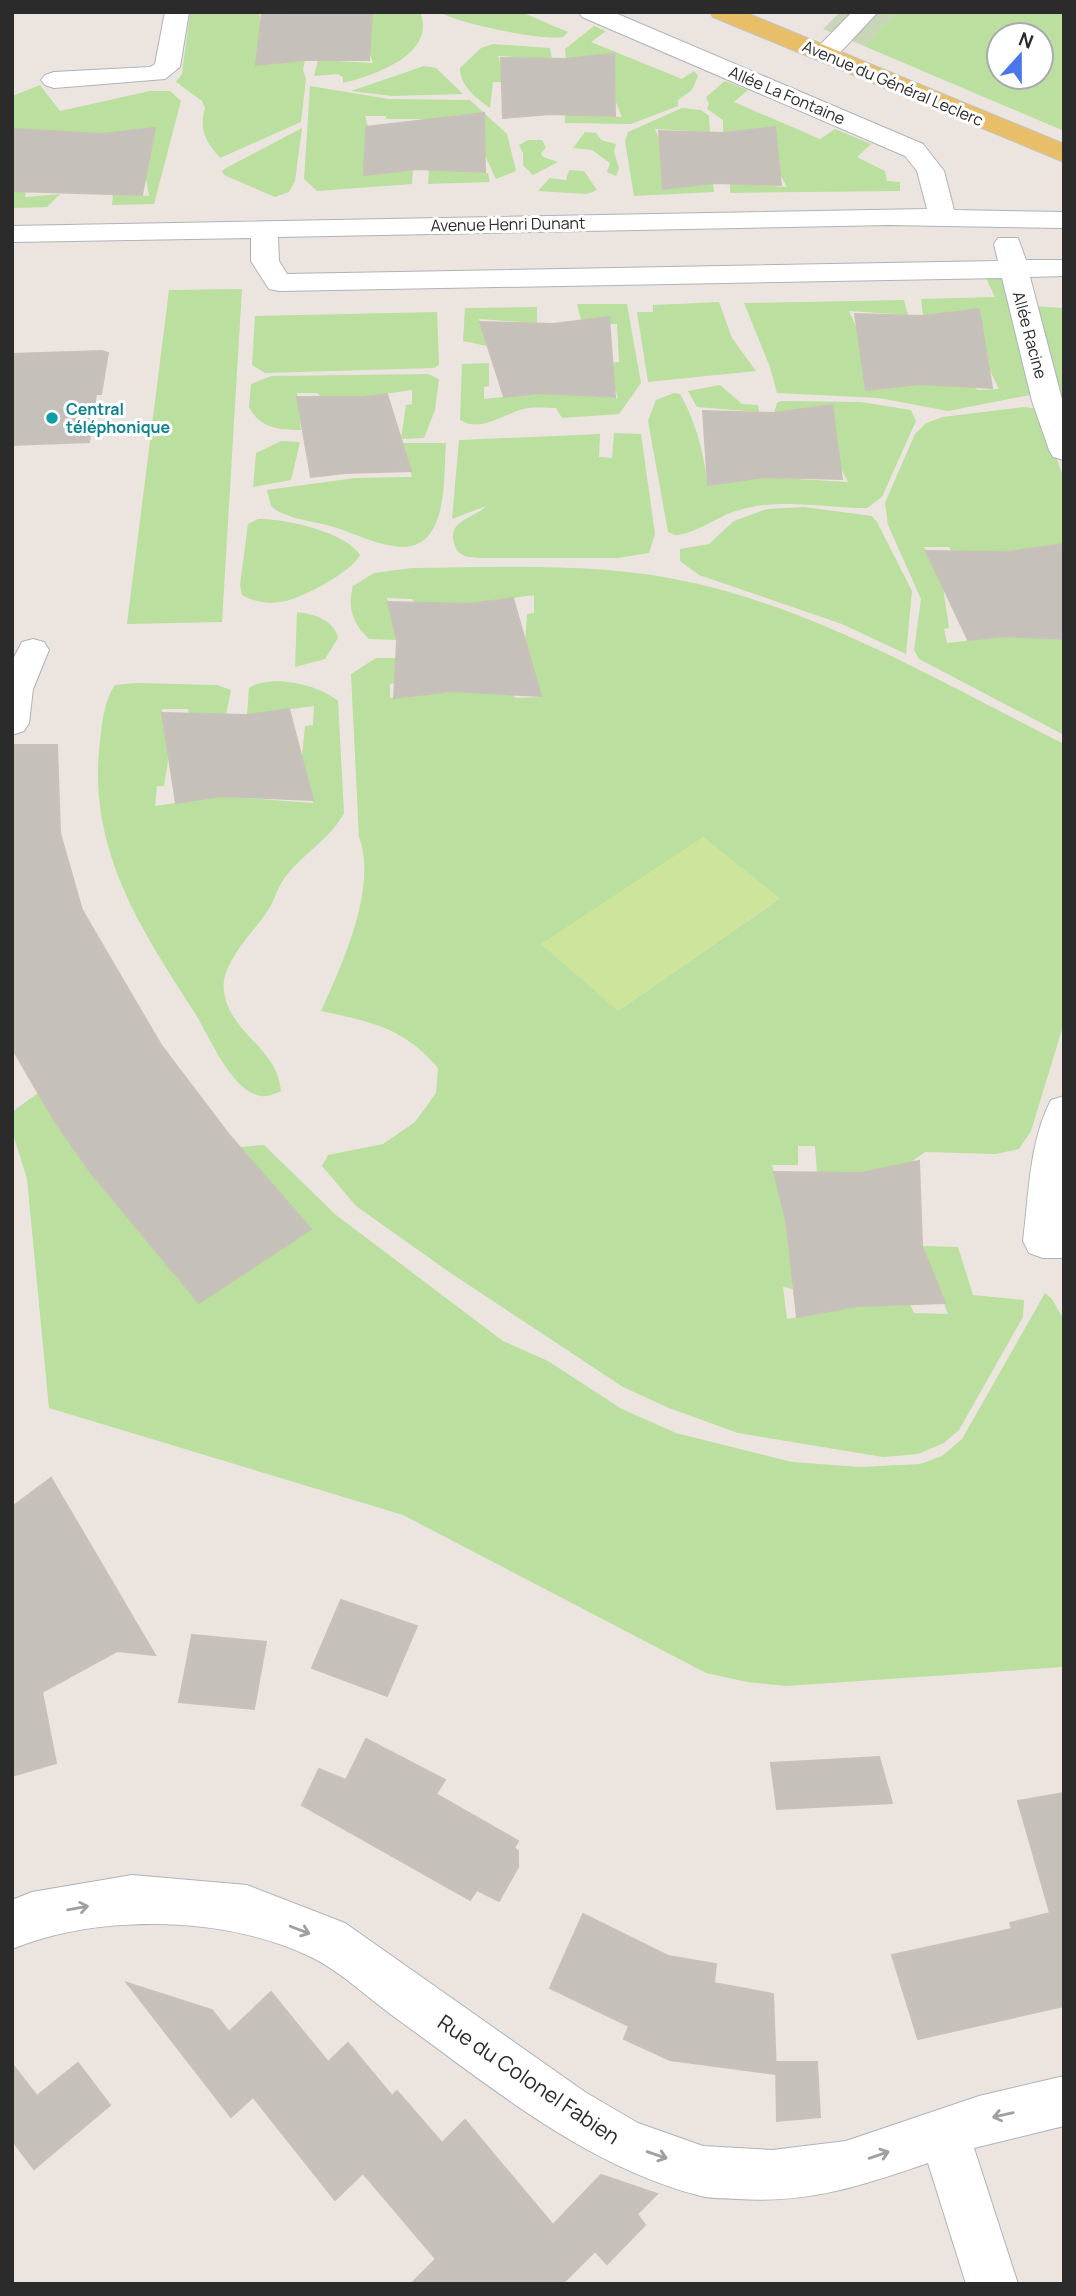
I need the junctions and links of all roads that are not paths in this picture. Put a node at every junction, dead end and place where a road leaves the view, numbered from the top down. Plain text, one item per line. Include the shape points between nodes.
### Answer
1 (177, 12) edge
2 (591, 12) edge
3 (722, 12) edge
4 (866, 12) edge
5 (825, 54) junction
6 (54, 80) dead end
7 (1064, 155) edge
8 (1064, 199) edge
9 (942, 216) junction
10 (1004, 217) junction
11 (1064, 220) edge
12 (264, 228) junction
13 (12, 234) edge
14 (1012, 267) junction
15 (1064, 268) edge
16 (1064, 450) edge
17 (23, 642) edge
18 (41, 688) dead end
19 (12, 723) edge
20 (1064, 1111) edge
21 (1054, 1241) edge
22 (12, 1925) edge
23 (1064, 2101) edge
24 (944, 2132) junction
25 (992, 2284) edge

1 - 6 street via 167,67 156,74
2 - 9 street, Allée La Fontaine via 914,150 928,167
3 - 5 main road, Avenue du Général Leclerc
4 - 5 street
5 - 7 main road, Avenue du Général Leclerc
8 - 10 street, Avenue Henri Dunant
9 - 10 street, Avenue Henri Dunant
9 - 12 street, Avenue Henri Dunant
10 - 11 street, Avenue Henri Dunant
10 - 14 street, Allée Racine
12 - 13 street, Avenue Henri Dunant
12 - 14 street via 265,261 279,284
14 - 15 street
14 - 16 street, Allée Racine
17 - 18 street
17 - 19 street
20 - 21 street via 1052,1163
22 -> 24 street, Rue du Colonel Fabien via 33,1916 132,1899 247,1909 328,1940 568,2110 625,2144 703,2171 772,2176 846,2166
23 -> 24 street, Rue du Colonel Fabien
24 - 25 street

